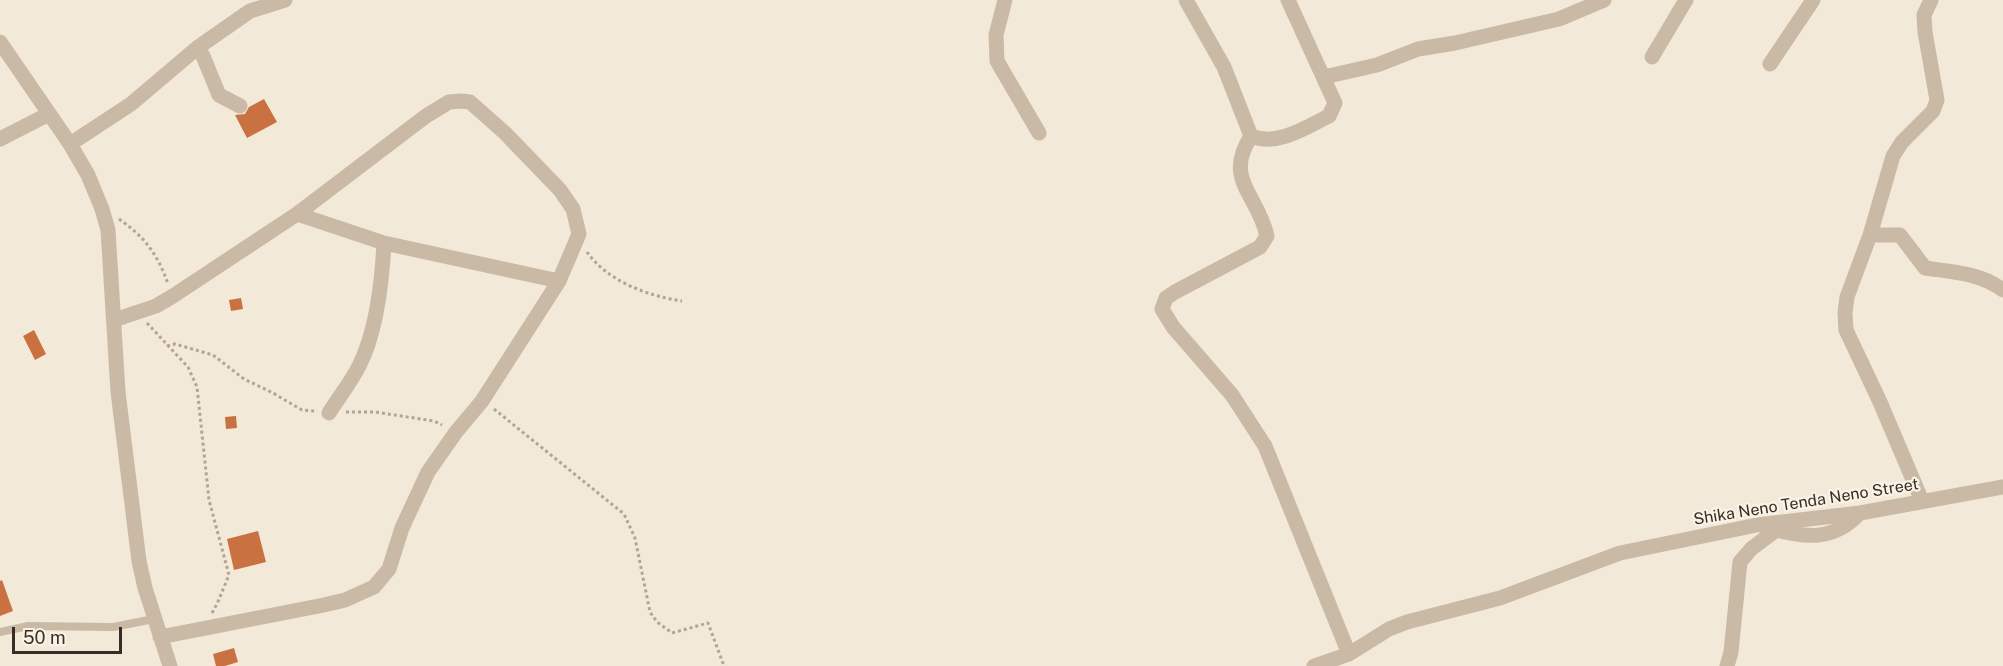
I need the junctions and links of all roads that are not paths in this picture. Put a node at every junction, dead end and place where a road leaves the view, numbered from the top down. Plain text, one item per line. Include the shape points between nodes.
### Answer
1 (285, 0) edge
2 (1005, 0) edge
3 (1186, 0) edge
4 (1288, 0) edge
5 (1604, 0) edge
6 (1686, 0) edge
7 (1813, 0) edge
8 (1931, 0) edge
9 (0, 42) edge
10 (197, 48) junction
11 (1652, 57) dead end
12 (1770, 64) dead end
13 (1324, 77) junction
14 (240, 106) dead end
15 (49, 114) junction
16 (1039, 133) dead end
17 (1251, 136) junction
18 (0, 139) edge
19 (70, 144) junction
20 (297, 214) junction
21 (1870, 235) junction
22 (384, 243) junction
23 (559, 281) junction
24 (2003, 290) edge
25 (114, 320) junction
26 (329, 412) road end
27 (2003, 487) edge
28 (1922, 501) junction
29 (1860, 513) junction
30 (1757, 525) junction
31 (1776, 530) junction
32 (154, 619) junction
33 (0, 632) edge
34 (160, 638) junction
35 (1349, 654) junction
36 (170, 666) edge
37 (1314, 666) edge
38 (1727, 666) edge

1 - 10 street via 250,10
2 - 16 street via 996,35 997,61
3 - 17 street via 1224,67
4 - 13 street
5 - 13 street via 1558,19 1418,49 1377,65
6 - 11 street
7 - 12 street
8 - 21 street via 1924,15 1925,32 1937,100 1933,111 1893,156
9 - 15 street
10 - 14 street via 219,95
10 - 19 street via 131,104
13 - 17 street via 1335,103 1329,116 1272,140
15 - 18 street
15 - 19 street
17 - 35 street via 1239,159 1240,174 1268,236 1260,247 1174,292 1166,298 1162,309 1232,395 1265,446
19 - 25 street via 88,175 108,230
20 - 22 street
20 - 23 street via 426,116 449,102 470,102 560,190 573,209 579,234
20 - 25 street via 156,306
21 - 24 street via 1900,235 1925,268 1974,275
21 - 28 street via 1847,297 1846,330
22 - 23 street
22 - 26 street via 371,335 360,365
23 - 34 street via 482,401 428,472 402,528 389,569 374,587 345,600
25 - 32 street via 118,392 134,523
27 - 28 street, Shika Neno Tenda Neno Street
28 - 29 street, Shika Neno Tenda Neno Street
29 - 30 street, Shika Neno Tenda Neno Street
29 - 31 street via 1838,531 1817,536
30 - 31 street
30 - 35 street, Shika Neno Tenda Neno Street via 1620,553 1500,598 1407,621
31 - 38 street via 1740,562
32 - 33 lane via 113,627 28,626
32 - 34 street
34 - 36 street
35 - 37 street, Shika Neno Tenda Neno Street

